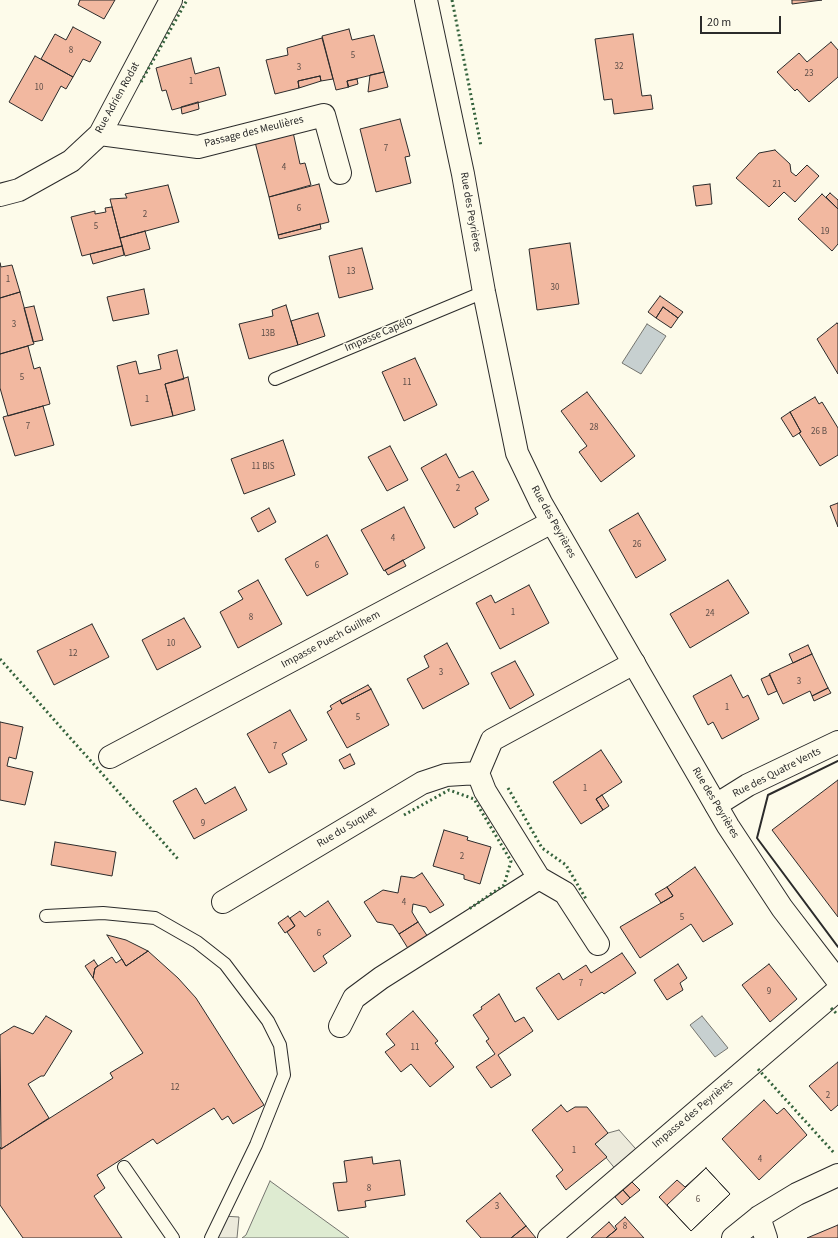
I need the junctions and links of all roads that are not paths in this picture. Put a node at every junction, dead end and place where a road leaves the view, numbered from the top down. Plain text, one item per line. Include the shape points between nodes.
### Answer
1 (171, 0) edge
2 (426, 0) edge
3 (100, 134) junction
4 (340, 173) dead end
5 (0, 196) edge
6 (484, 292) junction
7 (275, 379) dead end
8 (552, 522) junction
9 (634, 663) junction
10 (838, 742) edge
11 (110, 757) dead end
12 (478, 772) junction
13 (716, 805) junction
14 (539, 878) junction
15 (223, 902) dead end
16 (46, 916) dead end
17 (598, 944) dead end
18 (838, 981) edge
19 (838, 990) edge
20 (340, 1026) dead end
21 (124, 1168) dead end
22 (838, 1175) edge
23 (759, 1217) junction
24 (173, 1238) edge
25 (211, 1238) edge
26 (549, 1238) edge
27 (733, 1238) edge
28 (766, 1238) edge

1 - 3 street, Rue Adrien Rodat
2 - 6 street, Rue des Peyrières via 463,174
3 - 4 street, Passage des Meulières via 198,147 324,115
3 - 5 street, Rue Adrien Rodat via 71,161 19,190
6 - 7 lane, Impasse Capélo
6 - 8 street, Rue des Peyrières via 517,454
8 - 9 street, Rue des Peyrières
8 - 11 street, Impasse Puech Guilhem
9 - 12 street via 492,740
9 - 13 street, Rue des Peyrières
10 - 13 street, Rue des Quatre Vents via 748,785
12 - 14 street via 485,791
12 - 15 street, Rue du Suquet via 446,775 422,783
13 - 18 street, Rue des Peyrières via 782,908
14 - 17 street via 565,893
14 - 20 street via 381,978 354,998
16 - 25 lane via 103,913 155,918 197,942 225,964 268,1020 280,1045 284,1075 256,1145
19 - 26 street, Impasse des Peyrières
21 - 24 lane
22 - 23 street via 797,1194
23 - 27 street
23 - 28 street

